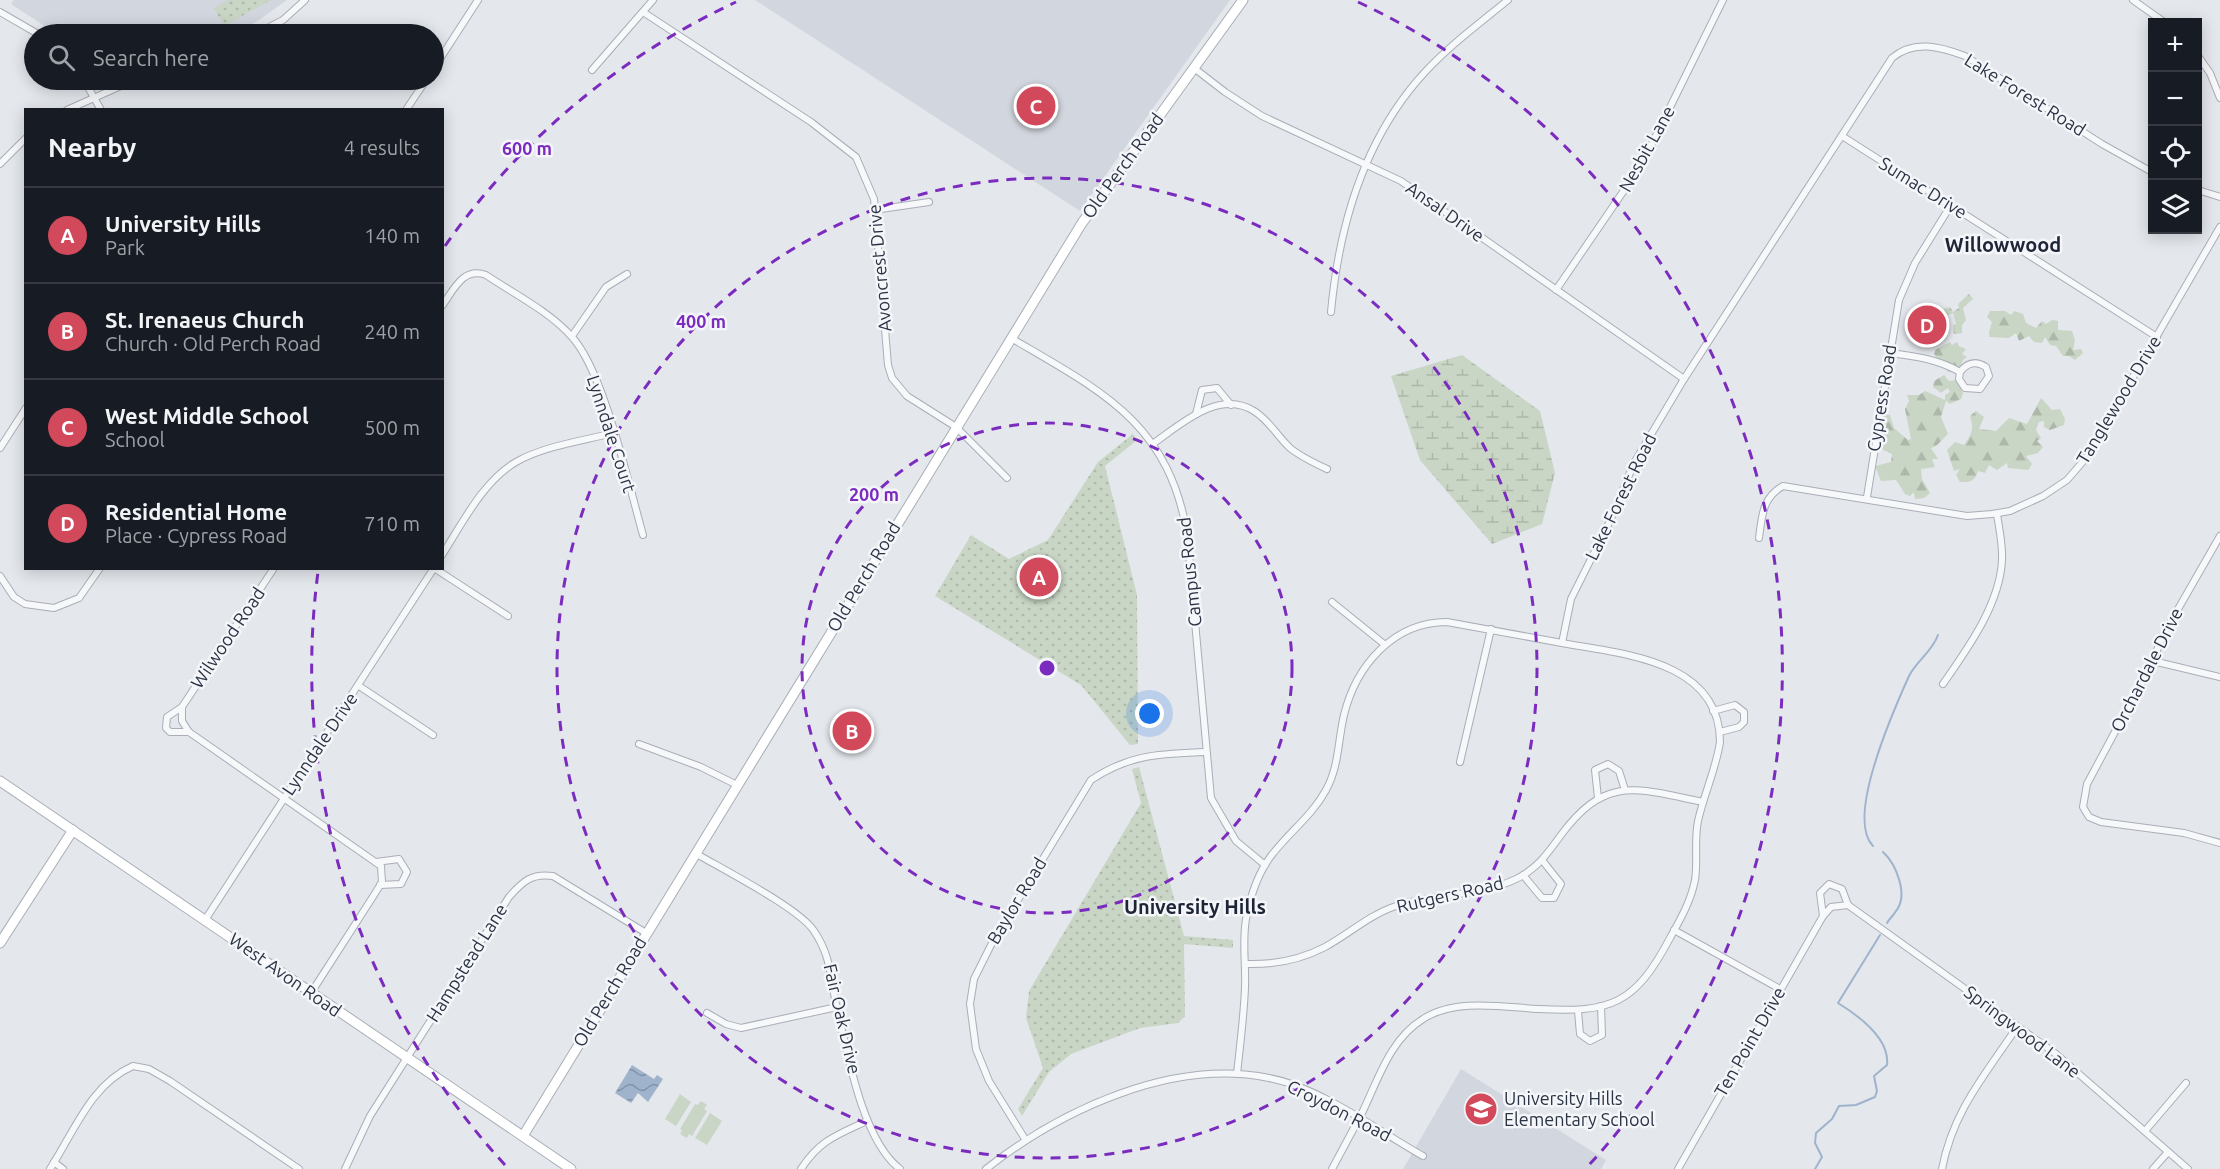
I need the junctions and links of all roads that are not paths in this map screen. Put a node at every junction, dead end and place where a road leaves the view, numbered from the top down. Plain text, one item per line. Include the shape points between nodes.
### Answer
1 (305, 0) edge
2 (478, 0) edge
3 (653, 0) edge
4 (1243, 0) edge
5 (1508, 0) edge
6 (1723, 0) edge
7 (2133, 0) edge
8 (0, 12) edge
9 (643, 12) junction
10 (2158, 18) edge
11 (275, 24) edge
12 (24, 26) edge
13 (444, 53) edge
14 (2202, 62) edge
15 (1194, 68) junction
16 (592, 70) dead end
17 (90, 90) edge
18 (109, 90) edge
19 (419, 90) edge
20 (94, 96) junction
21 (2220, 98) edge
22 (71, 108) edge
23 (100, 108) edge
24 (407, 108) edge
25 (1842, 136) junction
26 (24, 140) edge
27 (0, 164) edge
28 (1366, 164) junction
29 (2148, 170) edge
30 (2202, 191) edge
31 (2220, 197) edge
32 (929, 202) dead end
33 (1951, 205) junction
34 (874, 210) junction
35 (2220, 227) edge
36 (627, 274) dead end
37 (1556, 290) junction
38 (444, 303) edge
39 (1331, 312) dead end
40 (572, 336) junction
41 (2157, 337) junction
42 (1011, 338) junction
43 (1890, 353) junction
44 (1959, 372) junction
45 (1684, 379) junction
46 (1232, 405) junction
47 (24, 411) edge
48 (1196, 414) junction
49 (956, 427) junction
50 (613, 433) junction
51 (1154, 443) junction
52 (0, 448) edge
53 (1327, 469) dead end
54 (1007, 478) dead end
55 (1867, 497) junction
56 (1997, 514) junction
57 (643, 535) dead end
58 (2220, 536) edge
59 (1759, 538) dead end
60 (444, 552) edge
61 (99, 570) edge
62 (273, 570) edge
63 (433, 570) edge
64 (437, 570) edge
65 (0, 576) edge
66 (1332, 602) dead end
67 (508, 616) dead end
68 (1491, 629) junction
69 (1562, 643) junction
70 (1384, 644) junction
71 (2153, 661) junction
72 (2220, 677) edge
73 (1943, 684) dead end
74 (359, 686) junction
75 (182, 707) junction
76 (1713, 711) junction
77 (189, 732) junction
78 (1720, 732) junction
79 (433, 735) dead end
80 (639, 744) dead end
81 (1205, 752) junction
82 (1460, 762) dead end
83 (0, 781) edge
84 (737, 785) junction
85 (1625, 790) junction
86 (285, 797) junction
87 (1598, 798) junction
88 (1703, 802) junction
89 (73, 830) junction
90 (2220, 843) edge
91 (695, 853) junction
92 (1542, 860) junction
93 (376, 862) junction
94 (1265, 865) junction
95 (1523, 875) junction
96 (380, 885) junction
97 (1848, 905) junction
98 (1823, 916) junction
99 (205, 920) junction
100 (1674, 930) junction
101 (646, 933) junction
102 (0, 944) edge
103 (1245, 964) junction
104 (1780, 989) junction
105 (311, 993) junction
106 (1601, 1006) junction
107 (837, 1007) junction
108 (1578, 1011) junction
109 (707, 1013) dead end
110 (2017, 1027) junction
111 (407, 1059) junction
112 (1237, 1074) junction
113 (2186, 1083) dead end
114 (1358, 1119) junction
115 (867, 1121) junction
116 (2145, 1131) junction
117 (523, 1136) junction
118 (1024, 1140) junction
119 (2168, 1152) junction
120 (1423, 1156) dead end
121 (54, 1162) junction
122 (50, 1169) edge
123 (63, 1169) edge
124 (299, 1169) edge
125 (345, 1169) edge
126 (571, 1169) edge
127 (801, 1169) edge
128 (900, 1169) edge
129 (986, 1169) edge
130 (1332, 1169) edge
131 (1678, 1169) edge
132 (1942, 1169) edge
133 (2152, 1169) edge
134 (2188, 1169) edge

1 - 11 street
2 - 13 street
3 - 9 street
4 - 15 street, Old Perch Road
5 - 28 street via 1424,73 1392,116
6 - 37 street, Nesbit Lane via 1642,164
7 - 10 street
8 - 12 street
9 - 16 street
9 - 34 street, Avoncrest Drive via 856,157 874,199
14 - 21 street
15 - 28 street, Ansal Drive via 1262,116
15 - 42 street, Old Perch Road via 1082,223
17 - 20 street
18 - 20 street
19 - 24 street
20 - 22 street
20 - 23 street
25 - 29 street, Lake Forest Road via 1892,58 1913,46 1942,48 1978,62
25 - 33 street, Sumac Drive
25 - 45 street, Lake Forest Road
26 - 27 street
28 - 37 street, Ansal Drive via 1401,181
28 - 39 street via 1347,212
30 - 31 street
32 - 34 street
33 - 41 street, Sumac Drive
33 - 43 street, Cypress Road via 1899,300
34 - 49 street, Avoncrest Drive via 892,378 907,396
35 - 41 street, Tanglewood Drive
36 - 40 street via 606,287
37 - 45 street, Ansal Drive
38 - 40 street via 460,280 477,272
40 - 50 street, Lynndale Court via 591,370
41 - 56 street, Tanglewood Drive via 2086,458 2067,480 2028,504
42 - 49 street, Old Perch Road
42 - 51 street, Campus Road via 1095,389 1130,416
43 - 44 street via 1918,357
43 - 55 street, Cypress Road
44 - 44 street via 1975,362 1986,367 1989,376 1975,390 1965,388
45 - 69 street, Lake Forest Road via 1634,463 1571,599
46 - 48 street
46 - 48 street via 1217,388 1202,390
46 - 53 street via 1255,411 1289,447
47 - 52 street
48 - 51 street
49 - 54 street, Avoncrest Drive
49 - 84 street, Old Perch Road
50 - 57 street, Lynndale Court
50 - 60 street via 516,462 492,483
51 - 81 street, Campus Road via 1182,500 1188,533
55 - 56 street, Tanglewood Drive via 1967,516
55 - 59 street, Tanglewood Drive via 1782,486 1762,509
56 - 73 street via 2002,559 1999,583 1984,617
58 - 71 street, Orchardale Drive via 2162,637
61 - 65 street via 79,598 54,608 25,604 14,597
62 - 75 street, Wilwood Road
63 - 74 street, Lynndale Drive
64 - 67 street
66 - 70 street
68 - 69 street
68 - 70 street via 1427,622
68 - 82 street
69 - 76 street via 1662,664 1691,681
70 - 94 street via 1363,668 1350,693 1327,789 1315,809
71 - 72 street
71 - 90 street, Orchardale Drive via 2087,784 2083,807 2089,817 2101,822 2184,833
74 - 79 street
74 - 86 street, Lynndale Drive
75 - 77 street, Wilwood Road via 182,721
75 - 77 street, Wilwood Road via 167,717 166,728 176,733
76 - 78 street
76 - 78 street via 1735,705 1744,712 1744,722 1739,727
77 - 86 street, Wilwood Road
78 - 88 street via 1718,755
80 - 84 street
81 - 94 street, Campus Road via 1210,798 1220,817 1236,841
81 - 118 street, Baylor Road via 1130,759 1091,780 981,962 970,1004 976,1049 989,1081
83 - 89 street, West Avon Road
84 - 91 street, Old Perch Road
85 - 87 street, Rutgers Road
85 - 87 street via 1619,771 1608,764 1595,770
85 - 88 street, Rutgers Road
86 - 93 street, Wilwood Road
86 - 99 street, Lynndale Drive
87 - 92 street, Rutgers Road via 1586,805
88 - 100 street via 1695,880
89 - 99 street, West Avon Road
89 - 102 street
91 - 101 street, Old Perch Road
91 - 107 street, Fair Oak Drive via 807,922 831,963
92 - 95 street, Rutgers Road
92 - 95 street, Rutgers Road via 1561,884 1554,898 1542,898
93 - 96 street via 383,873
93 - 96 street, Wilwood Road via 399,859 407,872 401,884
94 - 103 street via 1246,919
95 - 103 street, Rutgers Road via 1493,888 1396,906 1311,953 1263,965
96 - 105 street
97 - 98 street via 1831,907
97 - 98 street, Ten Point Drive via 1842,889 1829,884 1820,893
97 - 110 street, Springwood Lane
98 - 104 street, Ten Point Drive
99 - 105 street, West Avon Road
100 - 104 street
100 - 106 street via 1657,963 1641,983 1630,994
101 - 111 street, Hampstead Lane via 553,876 537,875 523,881
101 - 117 street, Old Perch Road
103 - 112 street
104 - 131 street, Ten Point Drive
105 - 111 street, West Avon Road
106 - 108 street
106 - 108 street via 1602,1035 1590,1041 1580,1034
107 - 109 street via 741,1028
107 - 115 street, Fair Oak Drive
108 - 114 street via 1496,1007 1437,1011 1409,1029 1397,1043
110 - 116 street, Springwood Lane via 2076,1069
110 - 132 street via 1964,1105 1948,1138
111 - 117 street, West Avon Road
111 - 125 street, Hampstead Lane via 358,1137
112 - 114 street, Croydon Road via 1280,1081
112 - 118 street, Croydon Road via 1197,1075 1136,1090 1086,1108
113 - 116 street
114 - 120 street, Croydon Road
114 - 130 street
115 - 127 street via 824,1141
115 - 128 street, Fair Oak Drive via 880,1146
116 - 119 street, Springwood Lane
117 - 126 street, West Avon Road
118 - 129 street, Croydon Road
119 - 133 street
119 - 134 street, Springwood Lane
121 - 122 street
121 - 123 street
121 - 124 street via 94,1096 107,1081 134,1066 170,1081

